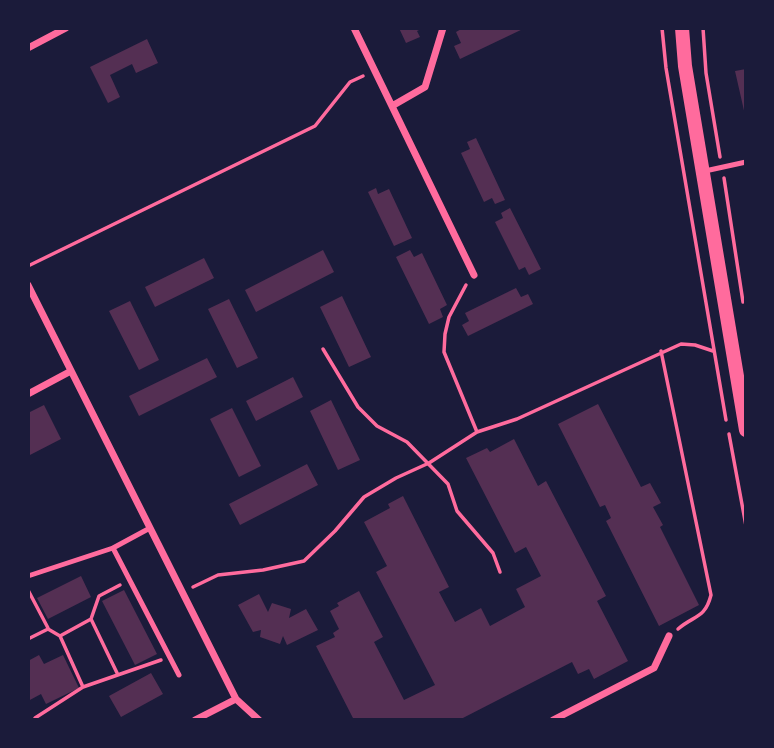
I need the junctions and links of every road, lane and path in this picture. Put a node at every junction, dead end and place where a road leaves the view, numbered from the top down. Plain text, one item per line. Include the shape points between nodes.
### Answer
1 (66, 28) edge
2 (354, 28) edge
3 (443, 28) edge
4 (662, 28) edge
5 (682, 28) edge
6 (28, 48) edge
7 (374, 71) junction
8 (392, 106) junction
9 (746, 162) edge
10 (702, 171) junction
11 (28, 266) edge
12 (474, 275) joint
13 (28, 285) edge
14 (323, 349) dead end
15 (661, 351) junction
16 (713, 351) junction
17 (71, 371) junction
18 (28, 394) edge
19 (746, 430) edge
20 (477, 432) junction
21 (429, 463) junction
22 (746, 526) edge
23 (150, 528) junction
24 (113, 548) junction
25 (500, 572) dead end
26 (28, 576) edge
27 (130, 580) junction
28 (28, 590) edge
29 (182, 593) junction
30 (91, 619) junction
31 (48, 629) junction
32 (60, 636) junction
33 (669, 636) joint
34 (28, 639) edge
35 (169, 657) junction
36 (118, 675) junction
37 (179, 676) dead end
38 (83, 687) junction
39 (236, 699) junction
40 (36, 720) edge
41 (195, 720) edge
42 (259, 720) edge
43 (553, 720) edge

1 - 6 street
2 - 7 street
3 - 8 street via 425,87
4 - 16 path
5 - 10 main road
7 - 8 street
7 - 11 path via 351,82 315,126
8 - 12 street
9 - 10 lane
10 - 19 main road
12 - 20 path via 461,289 449,317 444,352
13 - 17 street
14 - 21 path via 358,407
15 - 16 path via 681,344
15 - 20 path via 517,419
15 - 33 path via 711,595 702,615
16 - 22 path
17 - 18 street
17 - 23 street
20 - 21 path
21 - 25 path via 448,484 457,511 493,554
21 - 29 path via 364,497 304,561 218,575
23 - 24 lane
23 - 29 street
24 - 26 lane
24 - 27 lane
27 - 30 path via 99,596
27 - 35 lane
28 - 31 path
29 - 39 street
30 - 32 path
30 - 36 path
31 - 32 path
31 - 34 path
32 - 38 path
33 - 43 street via 654,668
35 - 36 path
35 - 37 lane
36 - 38 path
38 - 40 path
39 - 41 street
39 - 42 street

